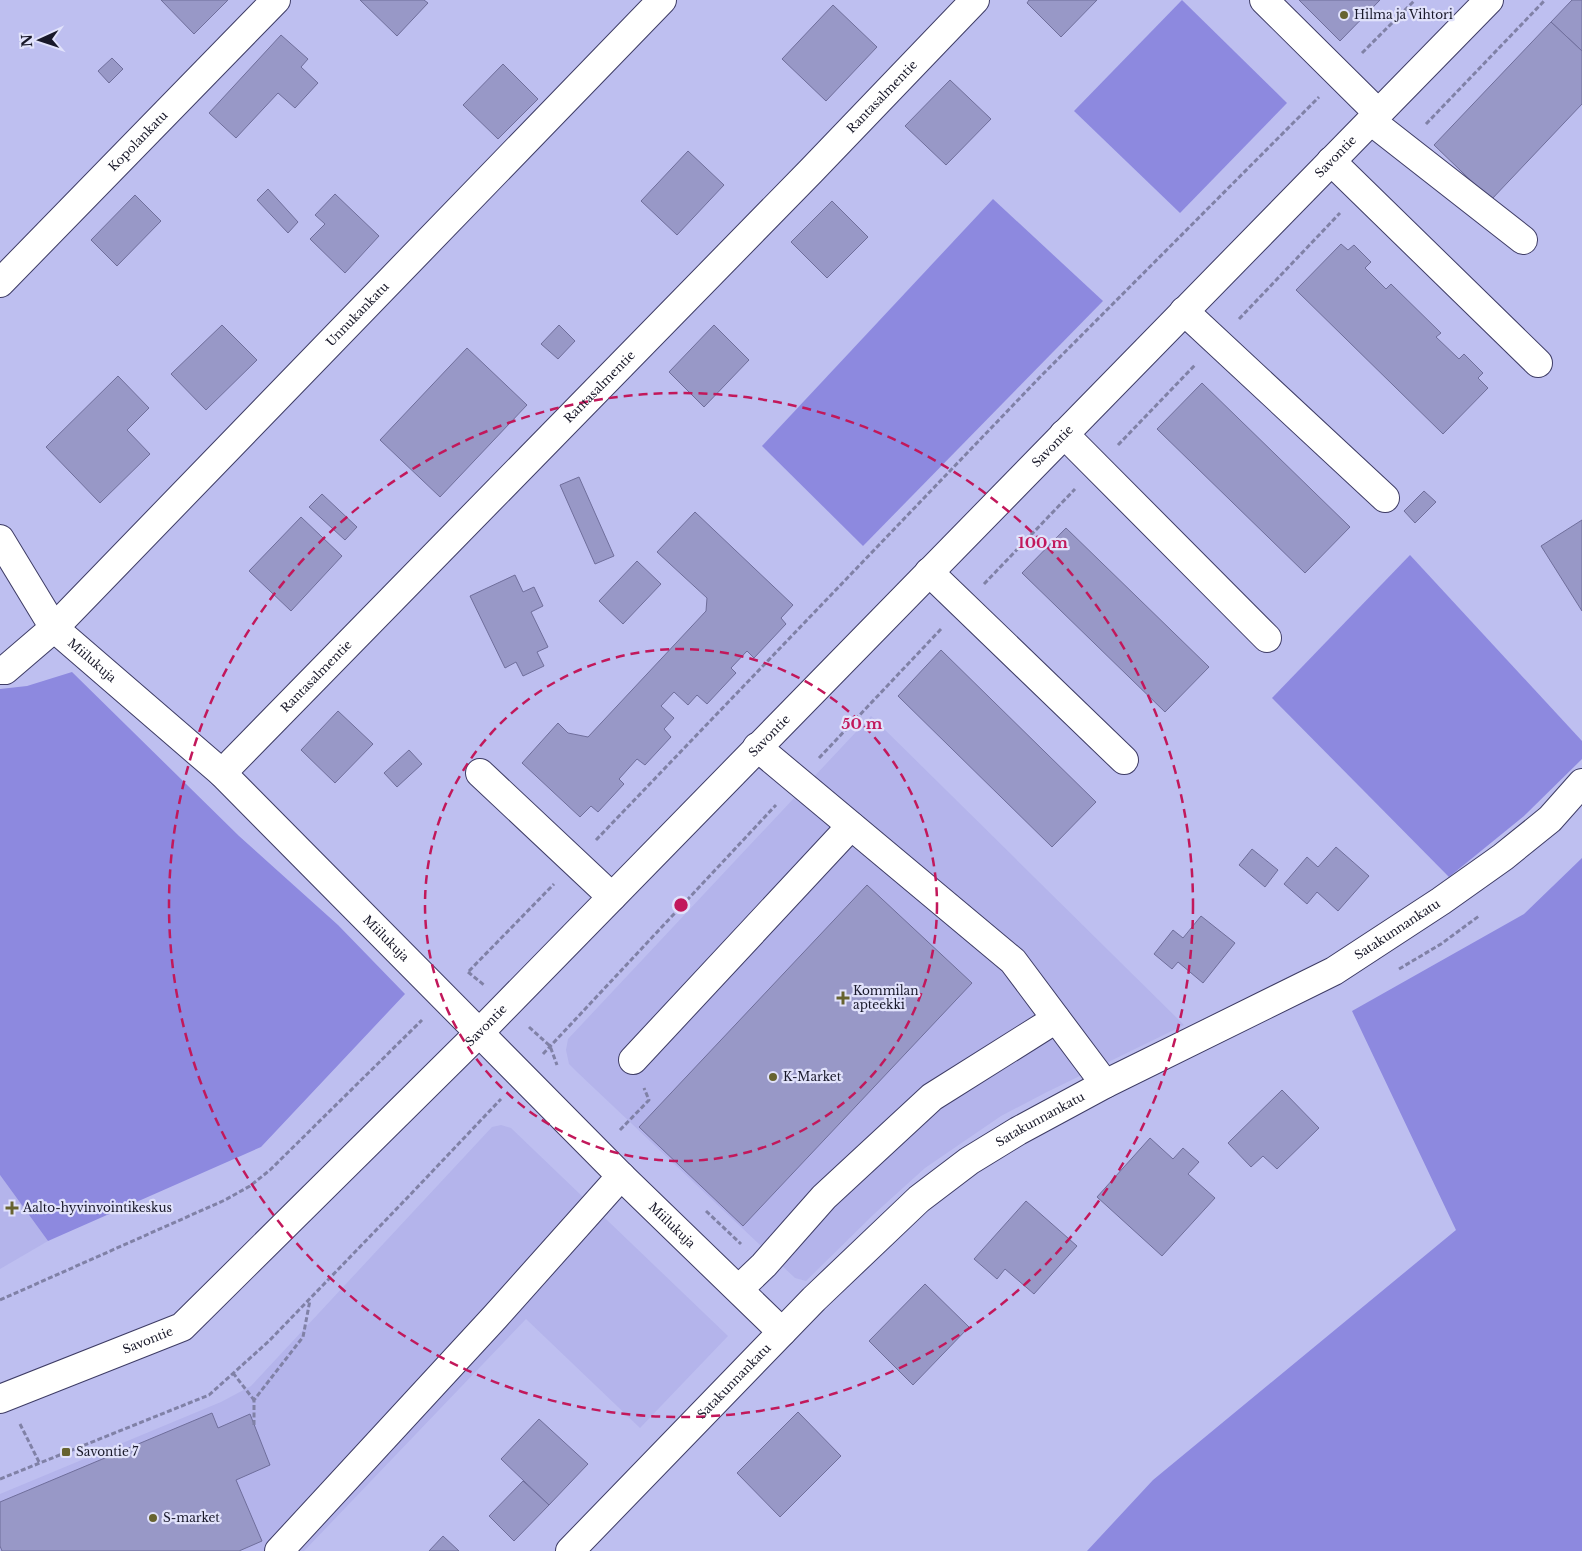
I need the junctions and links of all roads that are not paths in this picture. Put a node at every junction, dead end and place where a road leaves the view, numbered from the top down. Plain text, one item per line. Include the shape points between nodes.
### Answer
1 (276, 0) edge
2 (662, 0) edge
3 (975, 0) edge
4 (1264, 0) edge
5 (1489, 0) edge
6 (1375, 117) junction
7 (1331, 161) junction
8 (1523, 240) dead end
9 (0, 284) edge
10 (1184, 311) junction
11 (1538, 363) dead end
12 (1064, 434) junction
13 (1385, 498) dead end
14 (0, 539) edge
15 (929, 572) junction
16 (54, 628) junction
17 (1267, 638) dead end
18 (0, 670) edge
19 (757, 747) junction
20 (1124, 760) dead end
21 (222, 773) junction
22 (480, 773) dead end
23 (1582, 783) edge
24 (851, 826) junction
25 (612, 897) junction
26 (1056, 1019) junction
27 (479, 1033) junction
28 (633, 1060) road end
29 (1105, 1084) junction
30 (621, 1176) junction
31 (740, 1289) junction
32 (782, 1332) junction
33 (0, 1399) edge
34 (279, 1551) edge
35 (570, 1551) edge

1 - 9 street, Kopolankatu
2 - 16 street, Unnukankatu
3 - 21 street, Rantasalmentie
4 - 6 street via 1340,75
5 - 6 street, Savontie
6 - 7 street, Savontie
6 - 8 street
7 - 10 street, Savontie
7 - 11 street
10 - 12 street, Savontie
10 - 13 street
12 - 15 street, Savontie
12 - 17 street
14 - 16 street, Miilukuja
15 - 19 street, Savontie
15 - 20 street
16 - 18 street, Unnukankatu via 5,670
16 - 21 street, Miilukuja
19 - 24 street
19 - 25 street, Savontie
21 - 27 street, Miilukuja
22 - 25 street
23 - 29 street, Satakunnankatu via 1550,819 1503,857 1334,971
24 - 26 street via 1012,961
24 - 28 street
25 - 27 street, Savontie
26 - 29 street
26 - 31 street via 932,1097 824,1197
27 - 30 street, Miilukuja
27 - 33 street, Savontie via 182,1327
29 - 32 street, Satakunnankatu via 977,1156 919,1198
30 - 31 street, Miilukuja
30 - 34 street
31 - 32 street, Miilukuja
32 - 35 street, Satakunnankatu

